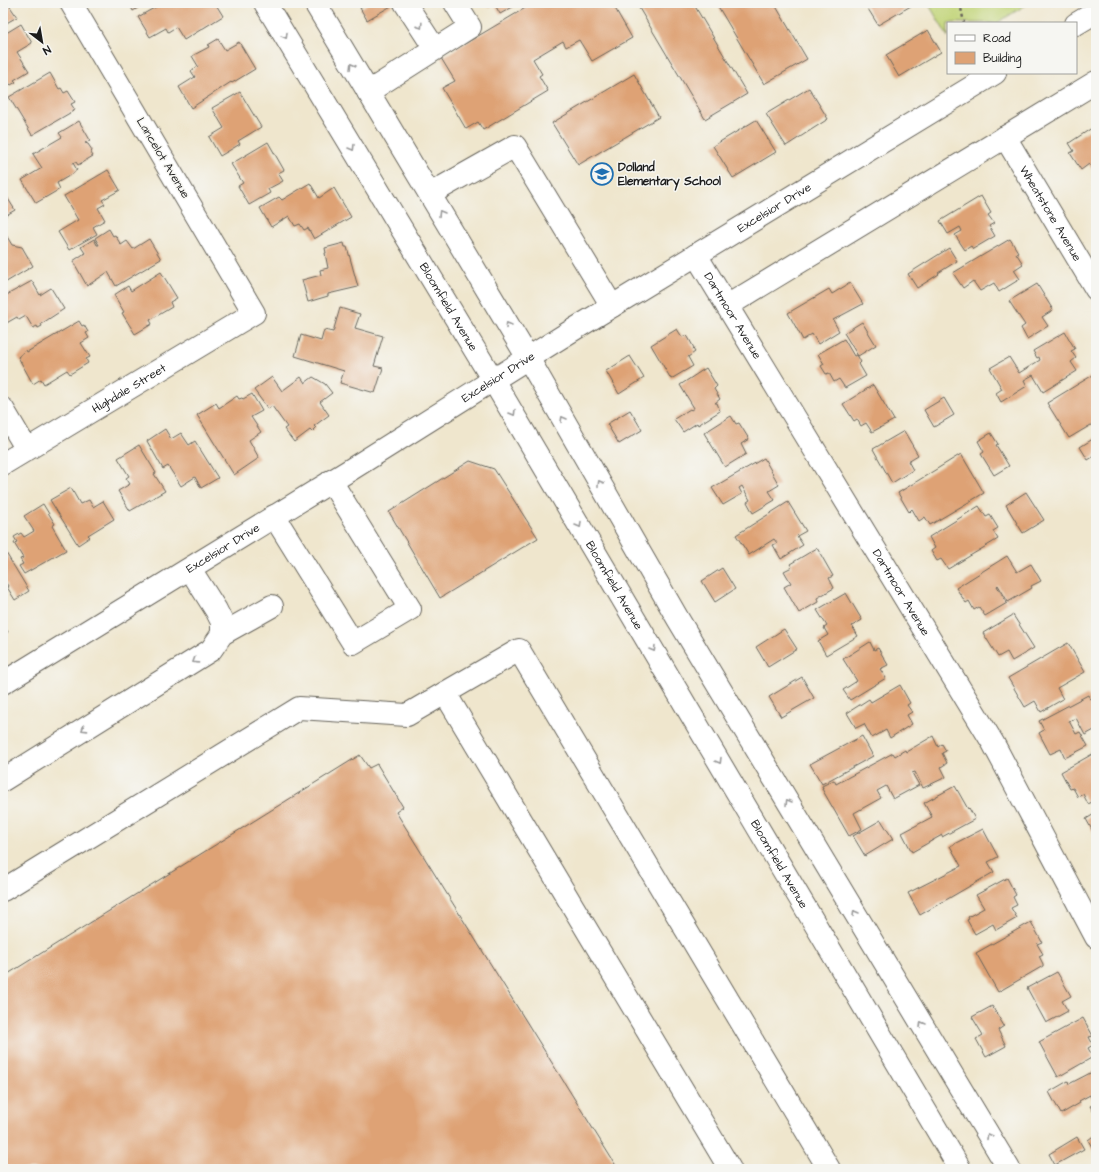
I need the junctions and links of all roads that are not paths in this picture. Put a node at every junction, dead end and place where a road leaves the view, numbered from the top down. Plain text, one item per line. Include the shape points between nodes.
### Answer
1 (71, 3) edge
2 (265, 3) edge
3 (315, 3) edge
4 (405, 3) edge
5 (455, 3) edge
6 (1096, 12) edge
7 (1077, 23) edge
8 (435, 49) junction
9 (993, 74) edge
10 (1096, 82) edge
11 (368, 92) junction
12 (1005, 137) junction
13 (430, 194) junction
14 (696, 255) junction
15 (1096, 289) edge
16 (612, 306) junction
17 (728, 306) junction
18 (254, 313) joint
19 (528, 358) junction
20 (493, 380) junction
21 (3, 409) edge
22 (26, 448) junction
23 (3, 464) edge
24 (332, 481) junction
25 (274, 516) junction
26 (190, 569) junction
27 (272, 606) dead end
28 (222, 634) junction
29 (3, 683) edge
30 (445, 693) junction
31 (3, 780) edge
32 (3, 890) edge
33 (1096, 937) edge
34 (730, 1169) edge
35 (829, 1169) edge
36 (960, 1169) edge
37 (1009, 1169) edge

1 - 18 main road, Lancelot Avenue
2 -> 20 main road, Bloomfield Avenue
11 -> 3 main road
4 -> 8 main road
5 - 8 main road via 470,27
6 - 7 main road
8 - 11 main road
9 - 14 main road, Excelsior Drive
10 - 12 main road
11 - 13 main road
12 - 15 main road, Wheatstone Avenue
12 - 17 main road
13 - 16 main road via 515,146
19 -> 13 main road
14 - 16 main road, Excelsior Drive
14 - 17 main road, Dartmoor Avenue
16 - 19 main road, Excelsior Drive
17 - 33 main road, Dartmoor Avenue via 993,743
18 - 22 main road, Highdale Street
19 - 20 main road, Excelsior Drive
37 -> 19 main road via 678,619
20 - 24 main road, Excelsior Drive
20 -> 36 main road, Bloomfield Avenue
21 - 22 main road
22 - 23 main road, Highdale Street
24 - 25 main road, Excelsior Drive
24 - 25 main road via 410,609 353,643
25 - 26 main road, Excelsior Drive
26 - 28 main road via 222,622
26 - 29 main road, Excelsior Drive
27 - 28 main road
28 -> 31 main road via 212,650
30 - 32 main road via 407,715 299,708
30 - 34 main road
30 - 35 main road via 519,650

